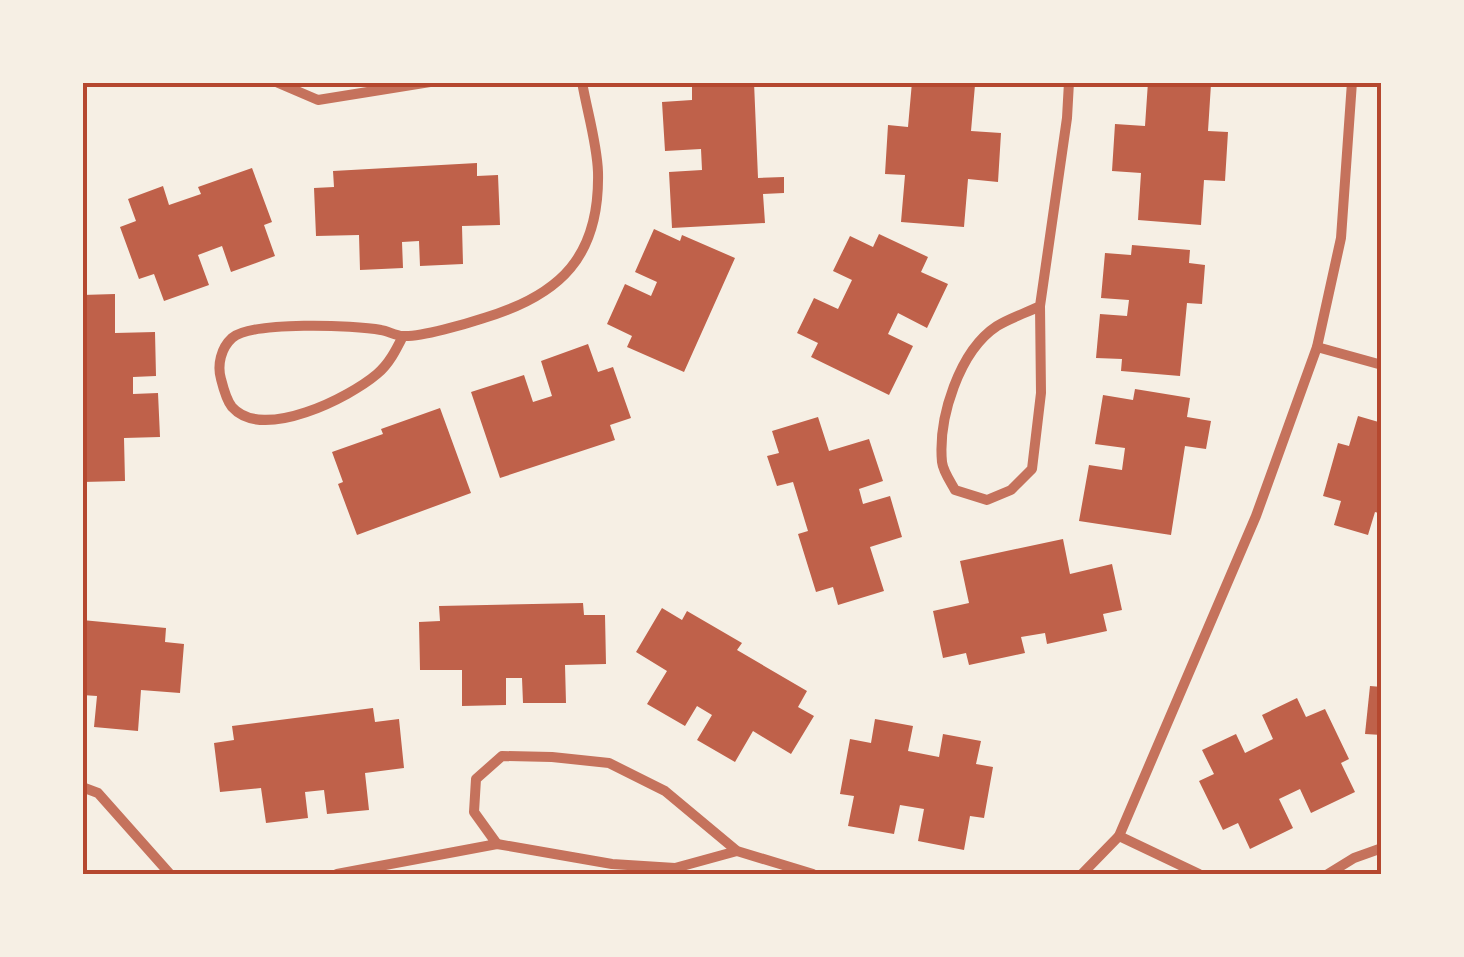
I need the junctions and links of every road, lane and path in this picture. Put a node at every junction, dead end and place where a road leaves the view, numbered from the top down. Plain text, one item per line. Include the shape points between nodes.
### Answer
1 (276, 82) edge
2 (430, 82) edge
3 (582, 82) edge
4 (1069, 82) edge
5 (1352, 82) edge
6 (1040, 306) junction
7 (403, 336) junction
8 (1317, 347) junction
9 (1382, 366) edge
10 (82, 787) edge
11 (1120, 836) junction
12 (497, 844) junction
13 (1382, 848) edge
14 (737, 851) junction
15 (170, 874) edge
16 (338, 874) edge
17 (813, 874) edge
18 (1082, 874) edge
19 (1199, 874) edge
20 (1328, 874) edge

1 - 2 street via 318,100
3 - 7 street via 598,171 594,224 578,258 558,285 515,309
4 - 6 street
5 - 8 street via 1341,238
6 - 6 street via 995,327 970,354 943,430 942,466 955,490 987,500 1011,490 1032,469 1041,393
7 - 7 street via 280,326 243,331 220,358 219,374 233,408 248,417 298,415 379,372
8 - 9 street
8 - 11 street via 1256,516
10 - 15 street via 98,793
11 - 18 street
11 - 19 street
12 - 14 street via 676,868
12 - 14 street via 474,812 476,779 502,756 552,757 609,763 664,791
12 - 16 street
13 - 20 street
14 - 17 street

